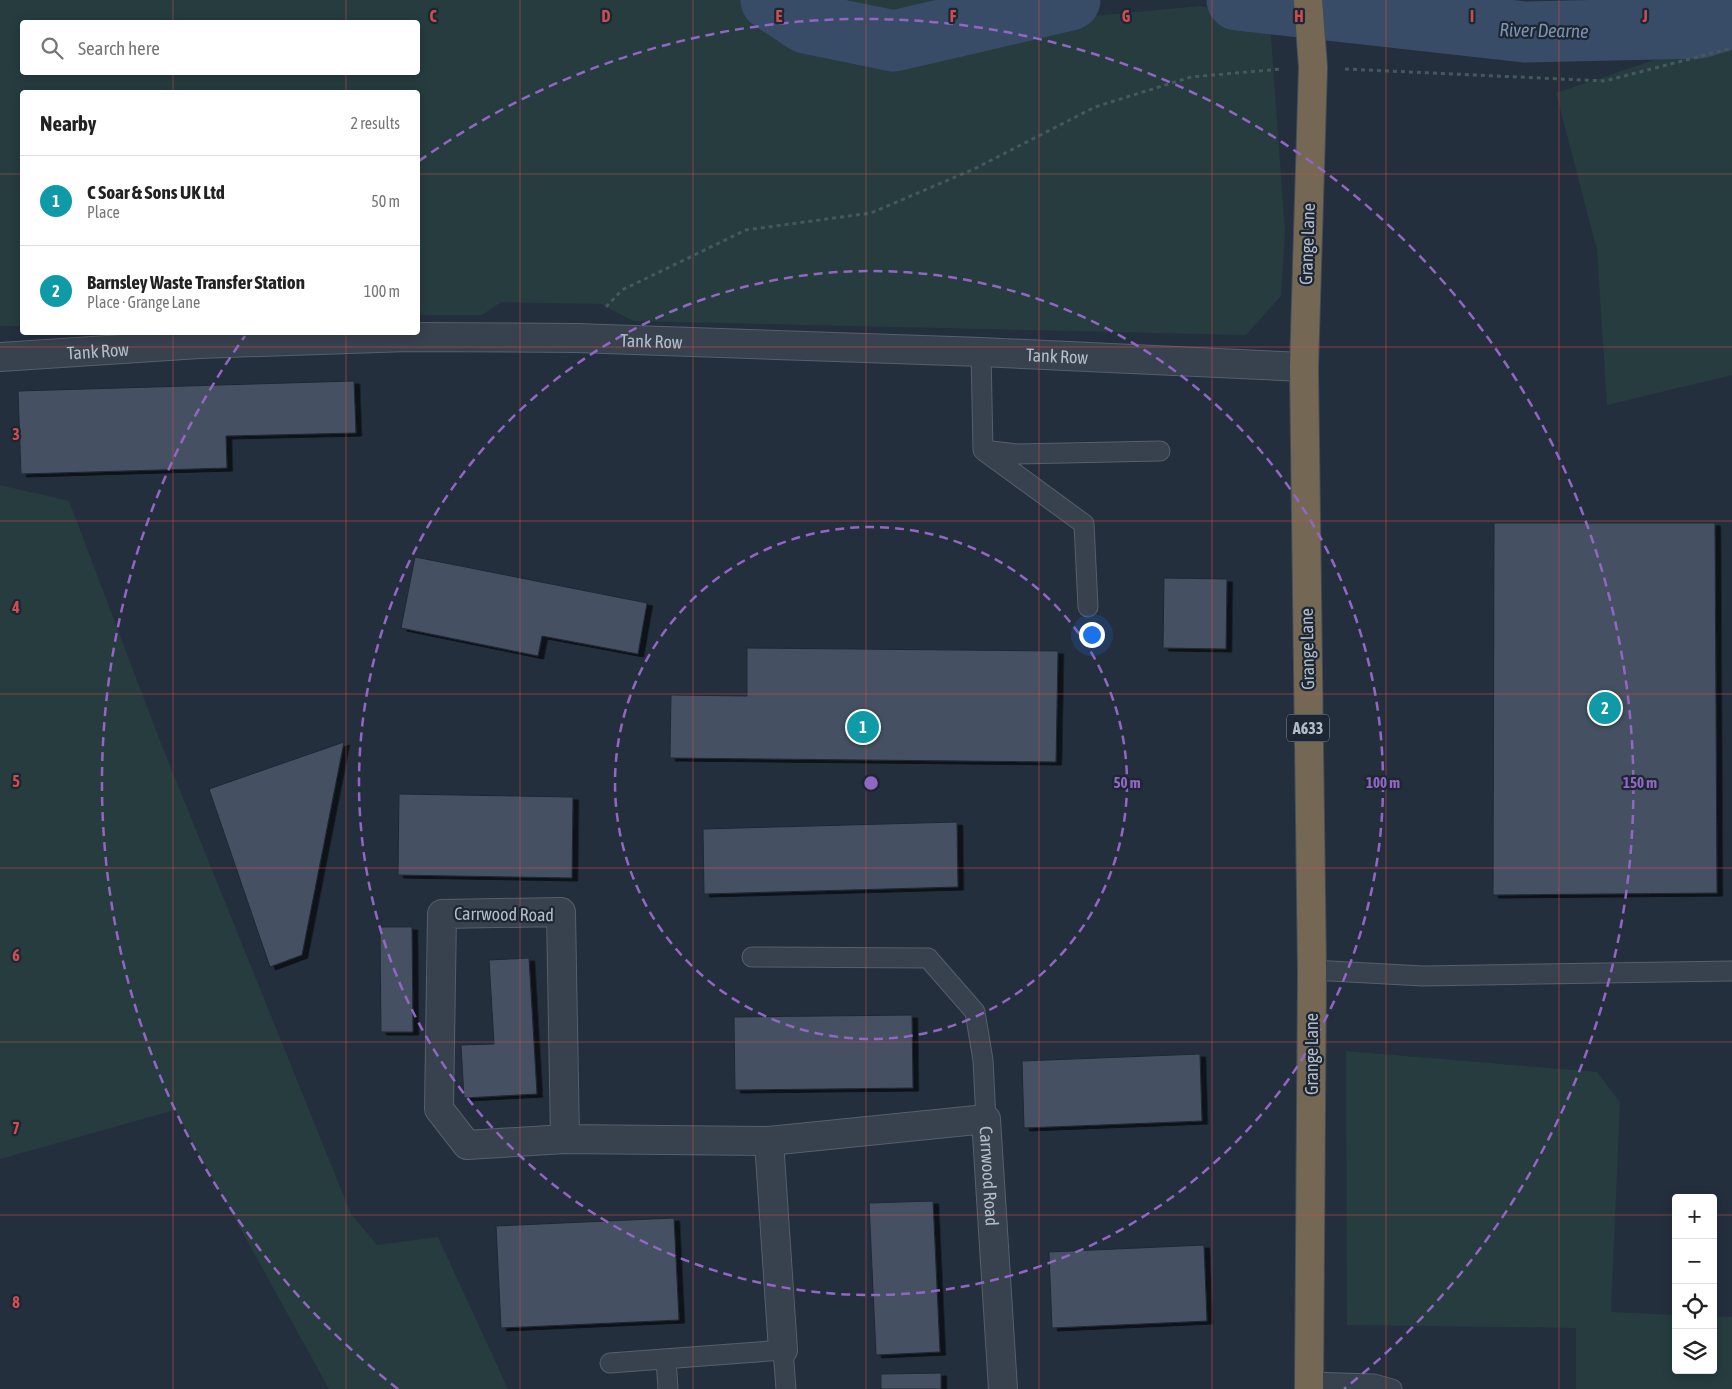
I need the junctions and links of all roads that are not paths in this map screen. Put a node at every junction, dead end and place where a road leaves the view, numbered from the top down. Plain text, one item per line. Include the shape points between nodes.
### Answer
1 (1308, 0) edge
2 (981, 352) junction
3 (0, 357) edge
4 (1304, 367) junction
5 (982, 450) junction
6 (1160, 451) dead end
7 (1088, 607) dead end
8 (752, 957) dead end
9 (1312, 970) junction
10 (1732, 971) edge
11 (986, 1119) junction
12 (565, 1140) junction
13 (769, 1141) junction
14 (783, 1350) junction
15 (666, 1359) junction
16 (610, 1363) dead end
17 (1309, 1386) edge
18 (668, 1389) edge
19 (786, 1389) edge
20 (1003, 1389) edge
21 (1392, 1389) edge

1 - 4 highway, Grange Lane / A633 via 1313,67
2 - 3 street, Tank Row via 576,338 398,337 199,344
2 - 4 street, Tank Row
2 - 5 lane
4 - 9 highway, Grange Lane / A633
5 - 6 lane via 1018,454
5 - 7 lane via 1084,524
8 - 11 lane via 928,958 975,1012 983,1060
9 - 10 lane via 1424,976
9 - 17 highway, Grange Lane / A633
11 - 13 street, Carrwood Road
11 - 20 street, Carrwood Road
12 - 12 street, Carrwood Road via 467,1145 439,1109 442,914 561,912
12 - 13 street, Carrwood Road
13 - 14 street
14 - 15 lane
14 - 19 lane
15 - 16 lane
15 - 18 lane
17 - 21 lane via 1374,1384

